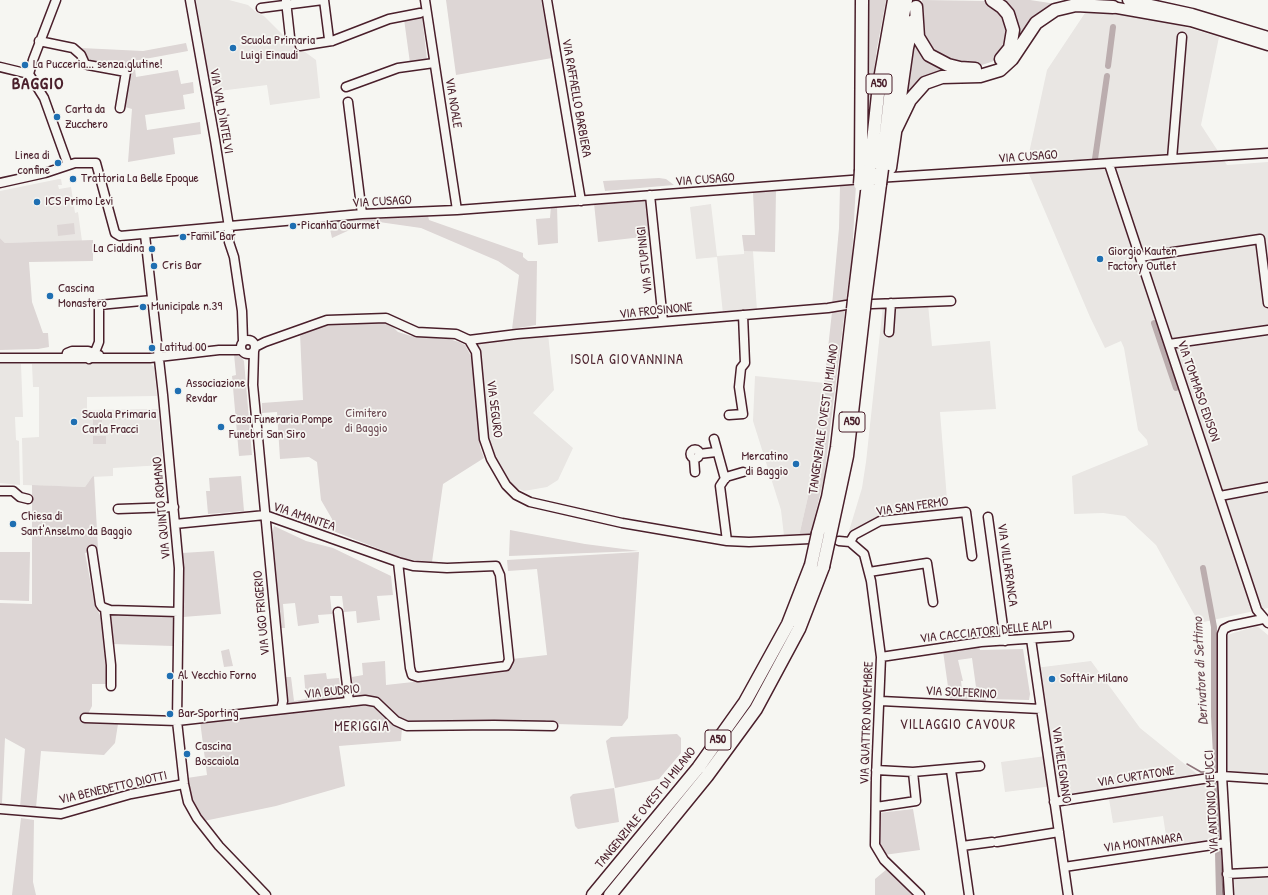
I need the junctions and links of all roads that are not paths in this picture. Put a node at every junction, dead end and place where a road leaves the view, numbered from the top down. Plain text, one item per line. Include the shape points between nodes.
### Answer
1 (56, 0) edge
2 (190, 0) edge
3 (324, 0) edge
4 (425, 0) edge
5 (547, 0) edge
6 (852, 0) edge
7 (862, 0) edge
8 (894, 0) edge
9 (992, 0) edge
10 (1069, 0) edge
11 (1128, 0) edge
12 (913, 2) edge
13 (286, 3) edge
14 (1113, 7) junction
15 (260, 8) dead end
16 (420, 14) dead end
17 (860, 34) junction
18 (290, 37) dead end
19 (1182, 37) dead end
20 (1268, 37) edge
21 (39, 41) junction
22 (332, 41) junction
23 (1268, 45) edge
24 (300, 46) dead end
25 (434, 63) junction
26 (0, 67) edge
27 (30, 74) junction
28 (346, 88) dead end
29 (348, 102) dead end
30 (120, 108) dead end
31 (896, 129) junction
32 (1268, 153) edge
33 (1172, 159) junction
34 (1109, 164) junction
35 (68, 165) junction
36 (876, 169) junction
37 (0, 183) edge
38 (874, 184) junction
39 (650, 196) junction
40 (581, 201) junction
41 (457, 210) junction
42 (362, 214) junction
43 (229, 226) junction
44 (144, 235) junction
45 (1140, 257) junction
46 (865, 262) junction
47 (152, 300) junction
48 (951, 301) dead end
49 (891, 303) junction
50 (1268, 303) edge
51 (859, 304) junction
52 (743, 315) junction
53 (663, 321) junction
54 (1268, 330) edge
55 (889, 332) dead end
56 (470, 340) junction
57 (1169, 344) junction
58 (248, 346) junction
59 (92, 356) junction
60 (158, 356) junction
61 (0, 358) edge
62 (254, 385) joint
63 (728, 415) dead end
64 (714, 439) dead end
65 (716, 452) junction
66 (695, 472) dead end
67 (743, 472) dead end
68 (724, 479) junction
69 (1268, 487) edge
70 (0, 491) edge
71 (1220, 496) junction
72 (28, 499) dead end
73 (174, 507) junction
74 (118, 509) dead end
75 (265, 515) junction
76 (988, 517) dead end
77 (175, 524) junction
78 (824, 537) junction
79 (726, 541) junction
80 (850, 542) junction
81 (92, 550) dead end
82 (972, 556) dead end
83 (398, 562) junction
84 (817, 566) junction
85 (869, 572) junction
86 (933, 602) dead end
87 (105, 609) junction
88 (178, 612) junction
89 (338, 612) dead end
90 (1265, 621) edge
91 (1069, 636) dead end
92 (1031, 639) junction
93 (1005, 641) junction
94 (881, 657) junction
95 (111, 686) dead end
96 (881, 701) junction
97 (349, 702) junction
98 (281, 709) junction
99 (1041, 709) junction
100 (85, 718) dead end
101 (176, 721) junction
102 (553, 726) dead end
103 (980, 766) dead end
104 (876, 770) junction
105 (949, 770) junction
106 (913, 772) junction
107 (1222, 776) junction
108 (1268, 779) edge
109 (184, 784) junction
110 (1054, 802) junction
111 (876, 807) junction
112 (0, 809) edge
113 (1059, 832) junction
114 (1226, 843) junction
115 (962, 846) junction
116 (1064, 867) junction
117 (1268, 872) edge
118 (1227, 874) junction
119 (266, 895) edge
120 (593, 895) edge
121 (610, 895) edge
122 (920, 895) edge
123 (969, 895) edge
124 (1068, 895) edge
125 (1229, 895) edge

1 - 21 street
2 - 43 street, VIA VAL D'INTELVI
3 - 13 street
3 - 22 street via 329,39
4 - 25 street, VIA NOALE
5 - 40 street, VIA RAFFAELLO BARBIERA
6 - 17 highway
7 - 17 highway
8 - 36 highway, TANGENZIALE OVEST DI MILANO / A50 via 880,79
9 - 12 highway via 1002,7 1011,21 1013,35 1010,48 992,65 971,69 948,65 929,55 918,37
10 - 14 main road
11 - 20 main road via 1192,14
12 - 31 highway
12 - 36 highway, TANGENZIALE OVEST DI MILANO / A50 via 894,62
13 - 15 street
13 - 18 street
14 - 23 main road via 1191,21
14 - 31 highway via 1076,5 1055,10 1036,23 1012,59 1000,70 980,76 942,77 925,83 910,100
16 - 22 street via 389,19
17 - 36 highway
19 - 33 street
21 - 27 street
21 - 30 street via 71,47 81,55 85,64 126,72
22 - 24 street
25 - 28 street via 398,68
25 - 41 street, VIA NOALE
26 - 27 street
27 - 35 street via 44,98
29 - 42 street
31 - 36 highway
32 - 33 street, VIA CUSAGO
33 - 34 street, VIA CUSAGO
34 - 39 street, VIA CUSAGO via 841,180
34 - 45 street, VIA TOMMASO EDISON
35 - 37 street
35 - 44 street, VIA CUSAGO via 96,163 115,233 120,236
36 - 38 highway, TANGENZIALE OVEST DI MILANO / A50, bridge
36 - 38 highway
38 - 46 highway, TANGENZIALE OVEST DI MILANO / A50
38 - 46 highway via 880,231
39 - 40 street, VIA CUSAGO
39 - 53 street, VIA STUPINIGI
40 - 41 street, VIA CUSAGO
41 - 42 street, VIA CUSAGO
42 - 43 street, VIA CUSAGO
43 - 44 street, VIA CUSAGO
43 - 58 street, VIA VAL D'INTELVI via 229,240
44 - 47 street, VIA QUINTO ROMANO
45 - 50 street via 1260,239
45 - 57 street, VIA TOMMASO EDISON
46 - 51 highway, TANGENZIALE OVEST DI MILANO / A50
47 - 59 street via 99,305 99,338
47 - 60 street, VIA QUINTO ROMANO
48 - 49 street, VIA FROSINONE
49 - 51 street, VIA FROSINONE
49 - 55 street
51 - 52 street, VIA FROSINONE
51 - 78 highway, TANGENZIALE OVEST DI MILANO / A50
52 - 53 street, VIA FROSINONE
52 - 63 street via 745,363 740,368 739,387 742,414
53 - 56 street, VIA FROSINONE
54 - 57 street
56 - 58 street via 456,334 411,331 386,318 327,320
56 - 79 street, VIA SEGURO via 476,352 484,439 491,459 506,485 516,495 530,502 622,523
57 - 71 street, VIA TOMMASO EDISON
58 - 60 street
58 - 62 street, VIA VAL D'INTELVI
59 - 60 street
59 - 61 street via 88,351 72,351 67,353 66,357
60 - 73 street, VIA QUINTO ROMANO
62 - 75 street, VIA UGO FRIGERIO
64 - 65 street
65 - 66 street via 697,456
65 - 68 street
67 - 68 street
68 - 79 street via 720,486
69 - 71 street
70 - 72 street via 13,491
71 - 90 street, VIA TOMMASO EDISON via 1257,610
73 - 74 street
73 - 77 street, VIA QUINTO ROMANO
75 - 77 street, VIA AMANTEA
75 - 83 street, VIA AMANTEA
75 - 98 street, VIA UGO FRIGERIO via 283,701
76 - 93 street, VIA VILLAFRANCA
77 - 88 street, VIA QUINTO ROMANO via 179,568
78 - 79 street, VIA SEGURO
78 - 80 street, VIA SEGURO
78 - 84 highway, TANGENZIALE OVEST DI MILANO / A50, bridge
80 - 82 street, VIA SAN FERMO via 854,535 880,521 966,512
80 - 85 street, VIA QUATTRO NOVEMBRE via 864,554
81 - 87 street via 100,604
83 - 83 street, VIA AMANTEA via 429,568 496,566 500,575 509,660 506,666 418,677 412,675
84 - 120 highway, TANGENZIALE OVEST DI MILANO / A50 via 745,702 698,768
84 - 121 highway, TANGENZIALE OVEST DI MILANO / A50 via 799,629 756,709 707,776
85 - 86 street via 927,563
85 - 94 street, VIA QUATTRO NOVEMBRE
87 - 88 street
87 - 95 street
88 - 101 street, VIA QUINTO ROMANO
89 - 97 street
90 - 107 street, VIA ANTONIO MEUCCI via 1230,626 1224,629 1222,634
91 - 92 street, VIA CACCIATORI DELLE ALPI
92 - 93 street, VIA CACCIATORI DELLE ALPI
92 - 99 street, VIA MELEGNANO
93 - 94 street, VIA CACCIATORI DELLE ALPI via 981,642
94 - 96 street, VIA QUATTRO NOVEMBRE
96 - 99 street, VIA SOLFERINO
96 - 104 street, VIA QUATTRO NOVEMBRE
97 - 98 street, VIA BUDRIO
97 - 102 street, VIA BUDRIO via 376,702 396,721 411,726
98 - 101 street, VIA BUDRIO
99 - 110 street, VIA MELEGNANO
100 - 101 street
101 - 109 street, VIA QUINTO ROMANO
103 - 105 street
104 - 106 street
104 - 111 street, VIA QUATTRO NOVEMBRE
105 - 106 street
105 - 115 street
106 - 111 street via 916,801
107 - 108 street, VIA CURTATONE
107 - 110 street, VIA CURTATONE
107 - 114 street, VIA ANTONIO MEUCCI
109 - 112 street, VIA BENEDETTO DIOTTI via 131,794 61,814
109 - 119 street, VIA QUINTO ROMANO via 188,802 196,818
110 - 113 street, VIA MELEGNANO
111 - 122 street, VIA QUATTRO NOVEMBRE via 874,836 877,850
113 - 115 street
113 - 116 street, VIA MELEGNANO
114 - 116 street, VIA MONTANARA
114 - 118 street, VIA ANTONIO MEUCCI
115 - 123 street
116 - 124 street, VIA MELEGNANO
117 - 118 street
118 - 125 street, VIA ANTONIO MEUCCI

